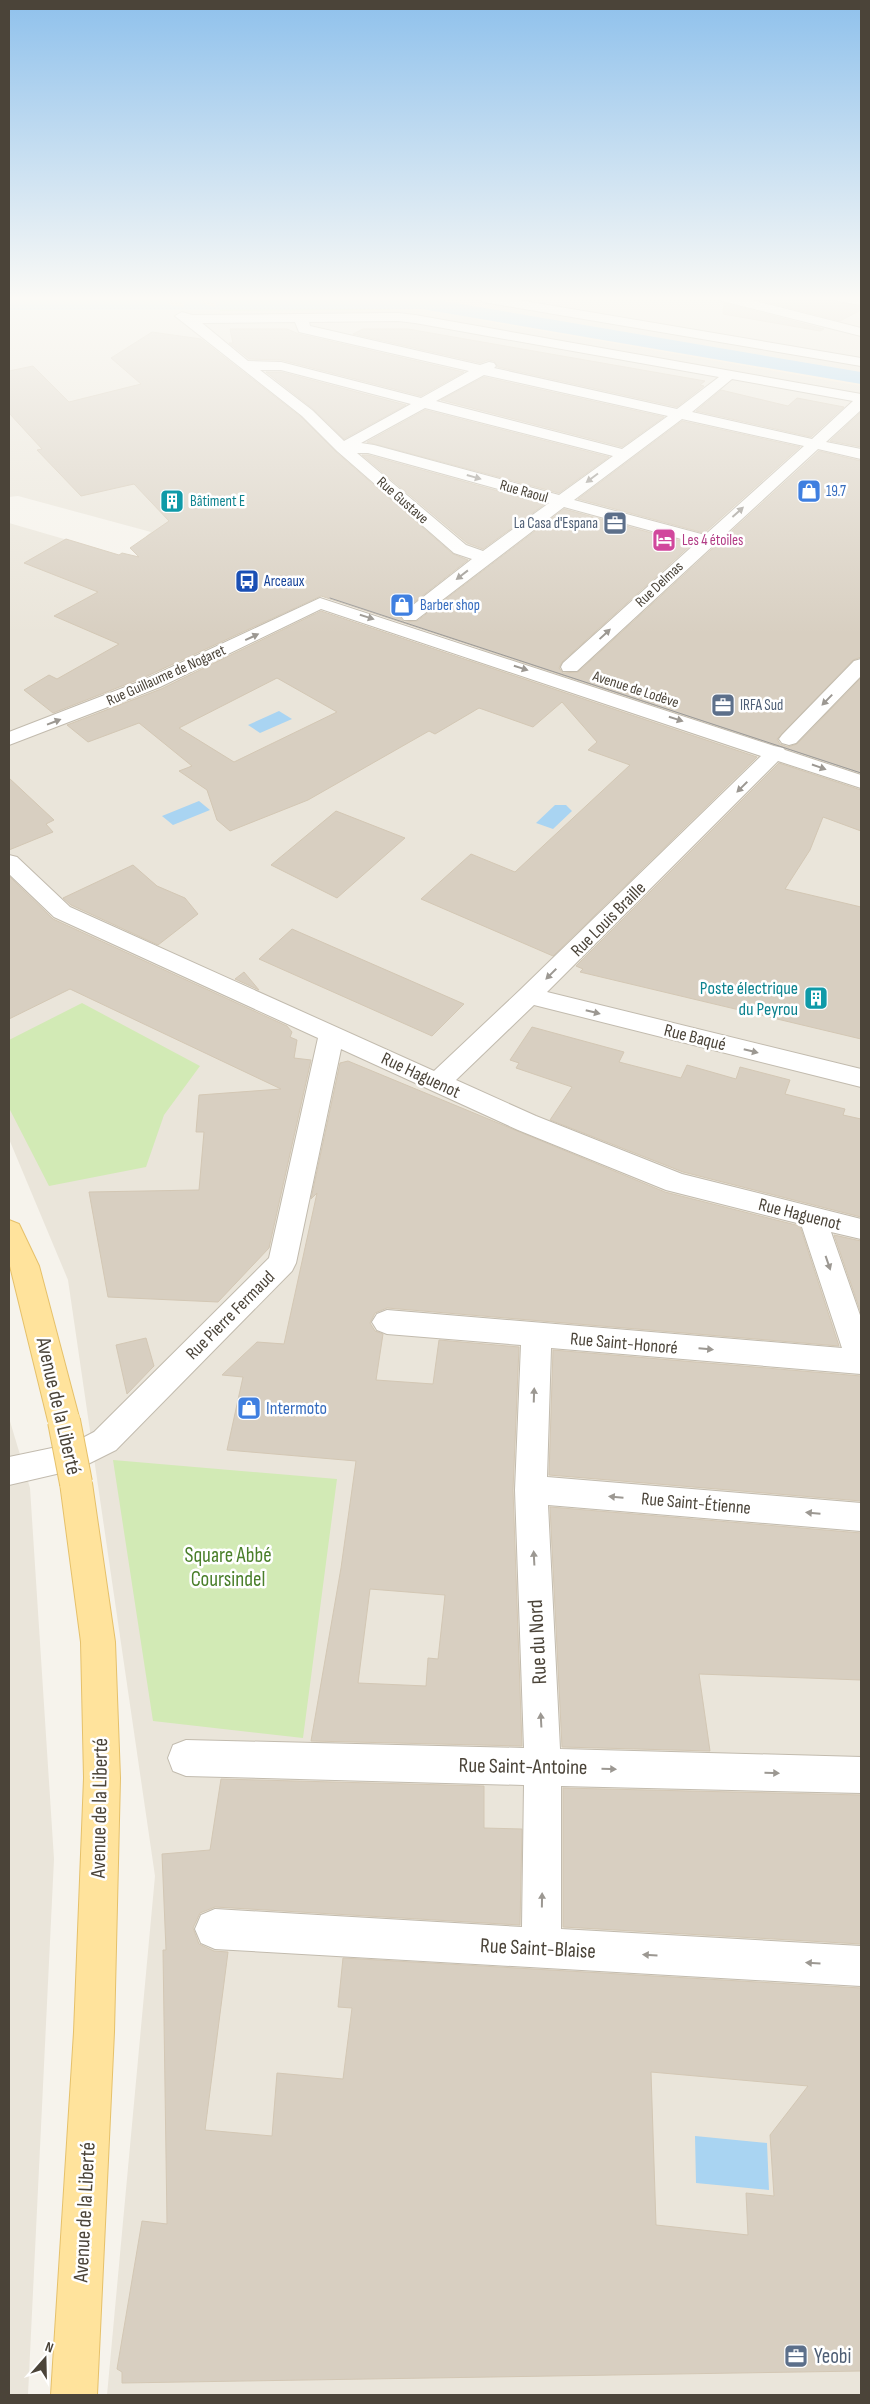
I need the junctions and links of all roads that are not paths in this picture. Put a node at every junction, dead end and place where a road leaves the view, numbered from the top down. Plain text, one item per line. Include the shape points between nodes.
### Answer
1 (303, 410) edge
2 (411, 410) edge
3 (447, 410) edge
4 (663, 410) edge
5 (685, 410) edge
6 (852, 410) edge
7 (680, 414) junction
8 (816, 444) junction
9 (342, 448) junction
10 (624, 454) junction
11 (861, 454) edge
12 (561, 502) junction
13 (706, 541) junction
14 (485, 558) junction
15 (861, 665) edge
16 (570, 667) junction
17 (9, 739) edge
18 (783, 746) junction
19 (861, 764) edge
20 (861, 782) edge
21 (9, 862) edge
22 (529, 996) junction
23 (332, 1033) junction
24 (861, 1078) edge
25 (437, 1083) junction
26 (812, 1217) junction
27 (861, 1229) edge
28 (9, 1231) edge
29 (388, 1322) dead end
30 (536, 1336) junction
31 (861, 1361) edge
32 (9, 1471) edge
33 (531, 1490) junction
34 (861, 1517) edge
35 (186, 1758) dead end
36 (543, 1767) junction
37 (861, 1775) edge
38 (215, 1929) dead end
39 (541, 1949) junction
40 (861, 1966) edge
41 (74, 2395) edge

1 - 9 street, Rue Gustave via 333,435
2 - 9 street
3 - 10 street
4 - 7 street
5 - 7 street
6 - 8 street, Rue Delmas
7 - 8 street
7 - 10 street
8 - 11 street
13 -> 8 street, Rue Delmas
9 -> 12 street, Rue Raoul via 369,448
9 - 14 street, Rue Gustave via 460,549
10 -> 12 street
12 - 13 street, Rue Raoul
12 - 14 street
16 -> 13 street, Rue Delmas
14 -> 16 street, Avenue de Lodève via 410,616
15 -> 18 street, Rue Louis Braille
16 - 18 street, Avenue de Lodève
17 -> 18 street, Rue Guillaume de Nogaret via 153,683 320,604
18 - 19 street, Avenue de Lodève
18 -> 20 street
18 -> 22 street, Rue Louis Braille
21 - 23 street, Rue Haguenot via 62,912
22 -> 24 street, Rue Baqué
22 - 25 street, Rue Louis Braille
23 - 25 street, Rue Haguenot
23 - 32 street, Rue Pierre Fermaud via 282,1263 105,1441 78,1456
25 - 26 street, Rue Haguenot via 676,1183
26 - 27 street, Rue Haguenot
26 -> 31 street
28 - 41 main road, Avenue de la Liberté, bridge via 25,1266 64,1421 98,1642 102,1778 94,2032
29 - 30 street, Rue Saint-Honoré
30 -> 31 street, Rue Saint-Honoré
33 -> 30 street, Rue du Nord
34 -> 33 street, Rue Saint-Étienne
36 -> 33 street, Rue du Nord
35 - 36 street, Rue Saint-Antoine
36 -> 37 street, Rue Saint-Antoine
39 -> 36 street, Rue du Nord
38 - 39 street, Rue Saint-Blaise
40 -> 39 street, Rue Saint-Blaise

